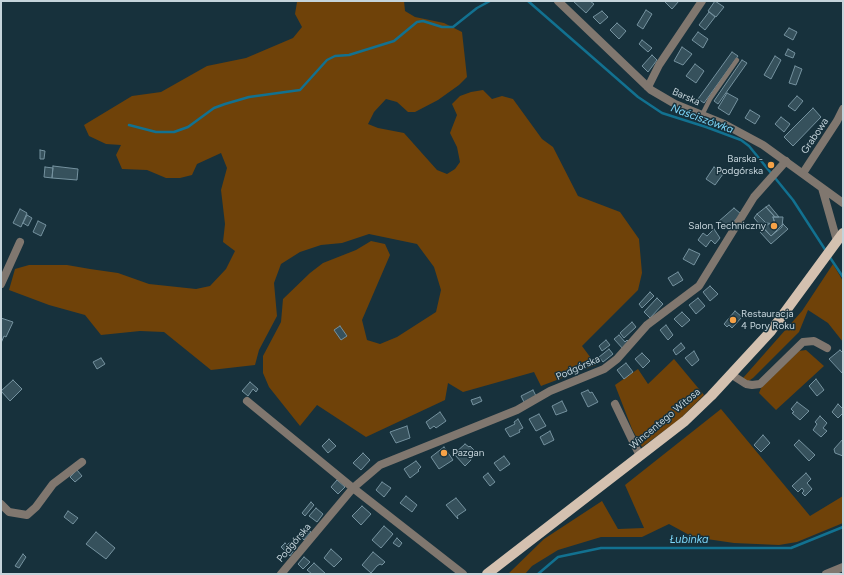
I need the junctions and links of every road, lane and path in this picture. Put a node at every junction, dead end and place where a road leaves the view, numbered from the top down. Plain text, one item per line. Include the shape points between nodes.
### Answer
1 (558, 1) edge
2 (702, 1) edge
3 (737, 60) dead end
4 (648, 87) junction
5 (843, 109) edge
6 (702, 115) junction
7 (786, 161) junction
8 (802, 173) junction
9 (822, 188) junction
10 (843, 203) edge
11 (837, 241) edge
12 (20, 242) dead end
13 (1, 284) edge
14 (827, 348) dead end
15 (732, 375) junction
16 (247, 401) dead end
17 (614, 404) dead end
18 (640, 456) junction
19 (82, 462) dead end
20 (353, 488) junction
21 (1, 504) edge
22 (843, 567) edge
23 (281, 574) edge
24 (463, 574) edge
25 (487, 574) edge
26 (826, 574) edge

1 - 4 street, Barska
2 - 4 street via 659,65
3 - 6 lane
4 - 6 street, Barska via 675,104
5 - 8 street, Grabowa
6 - 7 street, Barska via 746,135
7 - 8 street, Barska
7 - 20 street, Podgórska via 754,197 698,286 647,325 617,359 604,369 550,391 517,410 380,465
8 - 9 street, Barska
9 - 10 street, Barska
9 - 11 street
11 - 15 main road, Wincentego Witosa via 771,331
12 - 13 street
14 - 15 street via 814,341 803,342 760,384 746,384
15 - 18 main road, Wincentego Witosa via 685,421
16 - 20 street
17 - 18 street
18 - 25 main road, Wincentego Witosa
19 - 21 street via 53,484 36,508 27,514 9,512
20 - 23 street, Podgórska
20 - 24 street
22 - 26 street

